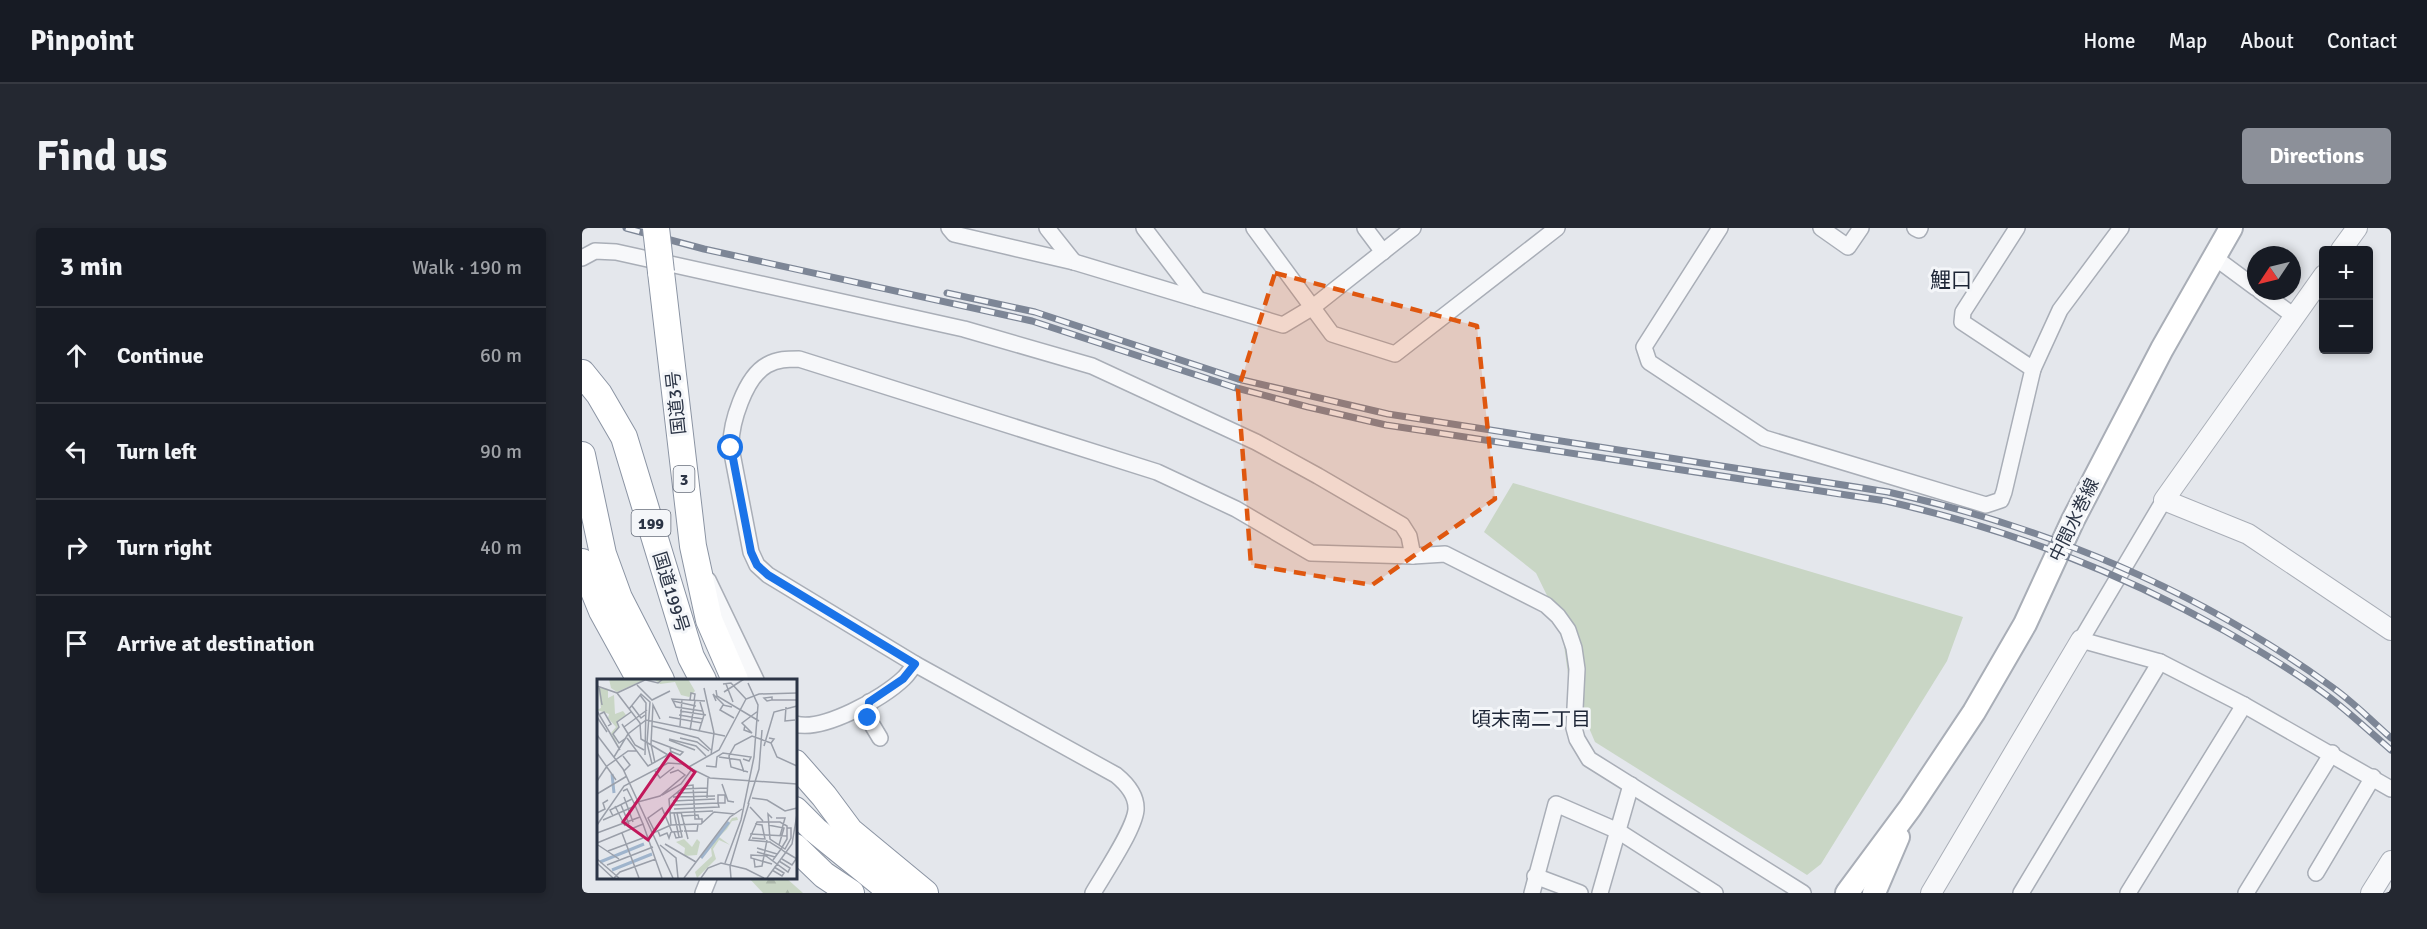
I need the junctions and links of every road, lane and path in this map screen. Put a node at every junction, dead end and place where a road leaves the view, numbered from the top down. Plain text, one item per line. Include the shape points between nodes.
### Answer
1 (656, 228) edge
2 (949, 228) edge
3 (1047, 228) edge
4 (1144, 228) edge
5 (1254, 228) edge
6 (1365, 228) edge
7 (1413, 228) edge
8 (1557, 228) edge
9 (1720, 228) edge
10 (1821, 228) edge
11 (1861, 228) edge
12 (1915, 228) edge
13 (1920, 228) edge
14 (2017, 228) edge
15 (2121, 228) edge
16 (2357, 228) edge
17 (2224, 230) edge
18 (2344, 246) edge
19 (1383, 252) junction
20 (2214, 257) junction
21 (582, 258) edge
22 (1074, 262) junction
23 (2247, 281) edge
24 (2319, 282) edge
25 (1198, 299) junction
26 (2272, 300) edge
27 (1313, 307) junction
28 (2294, 316) junction
29 (2033, 369) junction
30 (582, 374) edge
31 (678, 417) junction
32 (583, 460) edge
33 (632, 461) junction
34 (2164, 500) junction
35 (1413, 556) junction
36 (582, 562) edge
37 (707, 578) junction
38 (2391, 630) edge
39 (2081, 640) junction
40 (2160, 662) junction
41 (915, 664) junction
42 (639, 679) edge
43 (660, 679) edge
44 (703, 679) edge
45 (717, 679) edge
46 (735, 679) edge
47 (745, 679) edge
48 (756, 679) edge
49 (869, 702) junction
50 (2244, 705) junction
51 (796, 724) edge
52 (880, 738) dead end
53 (2332, 753) junction
54 (796, 764) edge
55 (2373, 777) junction
56 (796, 781) edge
57 (796, 782) edge
58 (1631, 785) junction
59 (2391, 789) edge
60 (1910, 808) junction
61 (796, 811) edge
62 (1618, 831) junction
63 (859, 839) junction
64 (796, 849) edge
65 (2391, 861) edge
66 (796, 868) edge
67 (2316, 873) dead end
68 (1535, 876) junction
69 (709, 878) edge
70 (1941, 890) edge
71 (703, 893) edge
72 (825, 893) edge
73 (851, 893) edge
74 (893, 893) edge
75 (925, 893) edge
76 (940, 893) edge
77 (1093, 893) edge
78 (1532, 893) edge
79 (1580, 893) edge
80 (1600, 893) edge
81 (1715, 893) edge
82 (1803, 893) edge
83 (1846, 893) edge
84 (1874, 893) edge
85 (2021, 893) edge
86 (2128, 893) edge
87 (2246, 893) edge
88 (2372, 893) edge

1 - 31 highway, 国道3号 / 3, bridge
2 - 22 street via 954,234
3 - 22 street
4 - 25 street
5 - 27 street
6 - 19 street
7 - 19 street
8 - 27 street via 1395,354 1332,334
9 - 29 street via 1644,348 1649,362 1764,438 1986,505 1994,504 2004,492
10 - 11 street via 1848,246
12 - 13 street
14 - 29 street via 1964,312 1962,322
15 - 29 street via 2060,310
16 - 18 street
17 - 20 main road, 中間水巻線
19 - 27 street
20 - 23 street
20 - 60 main road, 中間水巻線 via 2078,510 2025,624 1974,712
21 - 35 street via 595,251 616,252 964,329 1092,366 1256,442 1402,525
22 - 25 street
24 - 28 street
25 - 27 street via 1283,325
26 - 28 street
28 - 34 street
30 - 33 highway, 国道199号 / 199 via 612,414
31 - 37 highway
31 - 46 highway, 国道3号 / 3 via 693,546 709,620
32 - 43 highway via 603,554 619,598
33 - 44 highway, 国道199号 / 199 via 676,608
33 - 45 highway
34 - 38 street via 2248,534
34 - 39 street
35 - 41 street via 1311,553 1227,504 1157,472 799,359 780,359 765,365 752,378 730,433 751,552 757,565
35 - 58 street via 1445,554 1546,605 1558,616 1574,648 1577,739 1589,759
36 - 42 highway via 602,611
37 - 47 highway via 719,620
37 - 48 street
39 - 40 street
39 - 70 street
40 - 50 street
40 - 85 street
41 - 49 street via 903,679
41 - 77 street via 1127,784 1136,810 1132,824
49 - 51 street via 830,721 813,726
49 - 52 street via 868,718
50 - 53 street
50 - 86 street
53 - 55 street
53 - 87 street
54 - 63 highway
55 - 59 street
55 - 67 street
56 - 63 highway
57 - 74 highway via 812,806
58 - 62 street
58 - 82 street
60 - 83 main road, 中間水巻線
60 - 84 main road, 中間水巻線
61 - 74 highway
62 - 68 street via 1556,804
62 - 80 street
62 - 81 street
63 - 75 highway
63 - 76 street
64 - 73 highway
65 - 88 street
66 - 72 highway
68 - 78 street
68 - 79 street
69 - 71 street

